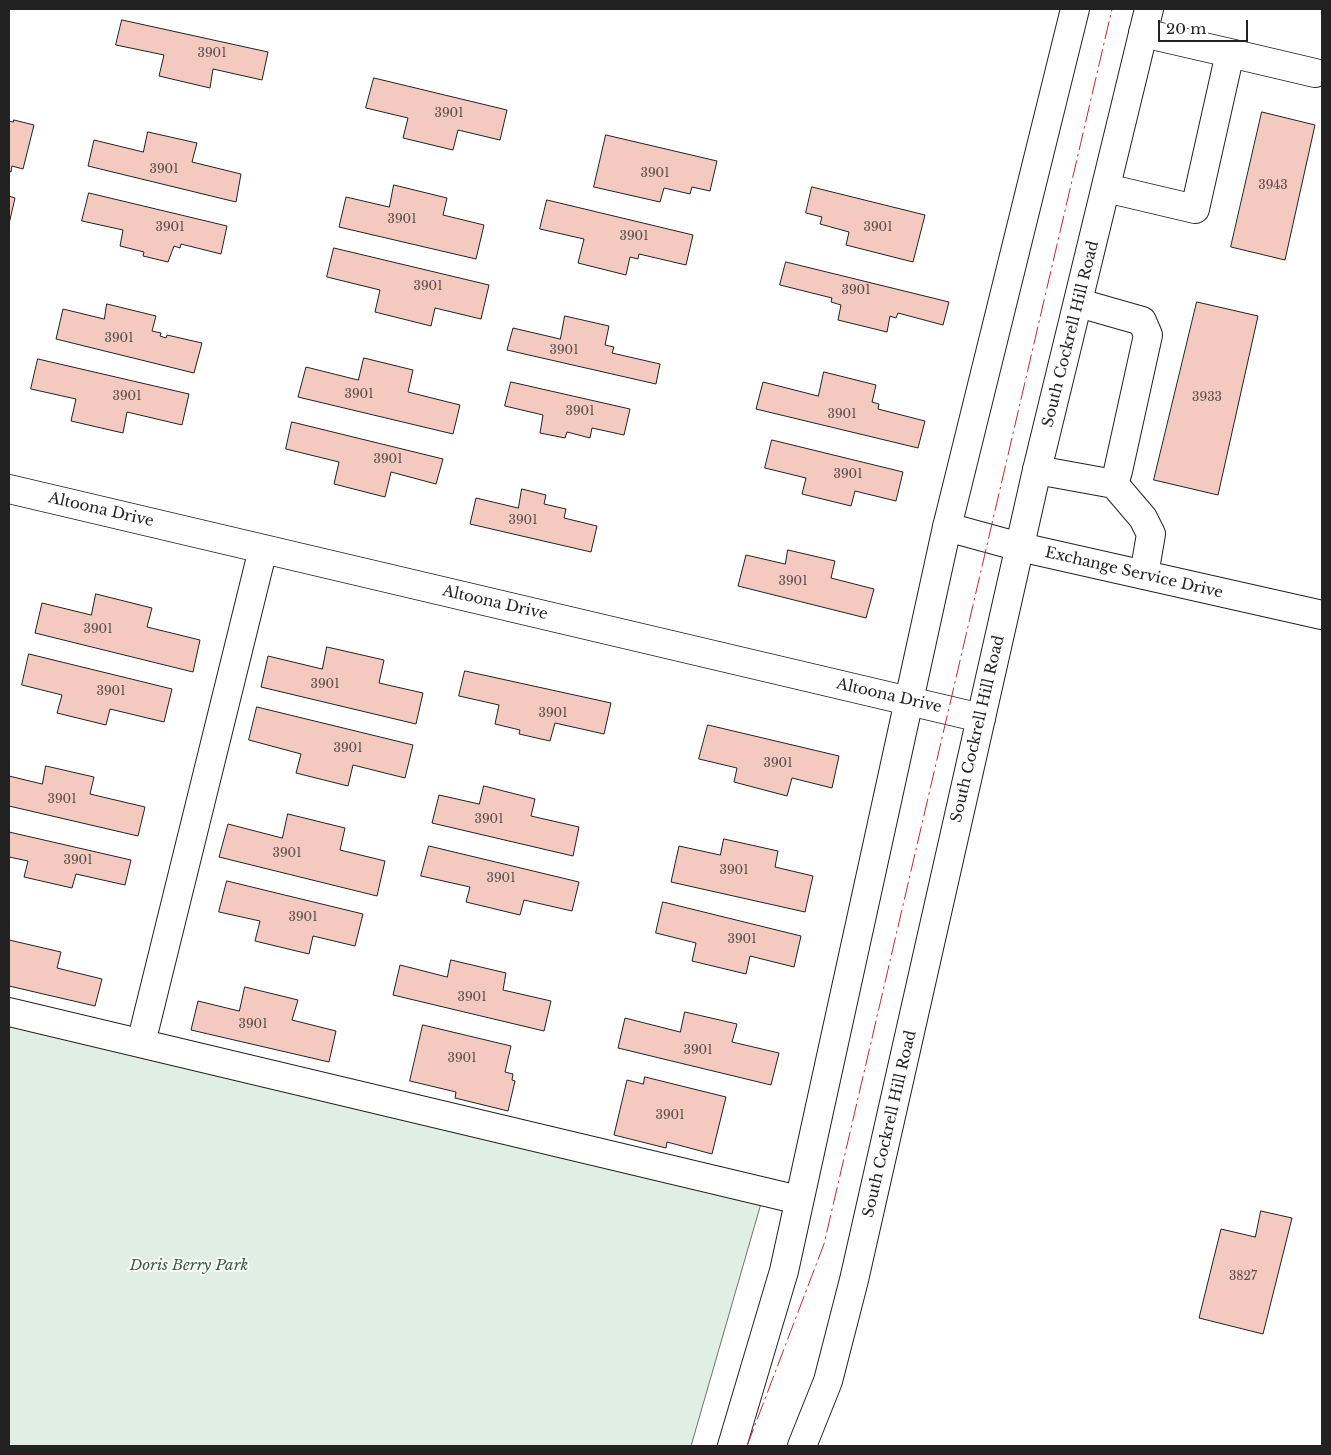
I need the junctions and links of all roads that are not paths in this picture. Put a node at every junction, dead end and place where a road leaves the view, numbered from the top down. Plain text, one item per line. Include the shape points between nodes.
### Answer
1 (1075, 9) edge
2 (1146, 21) edge
3 (1230, 52) junction
4 (1315, 73) dead end
5 (1106, 188) junction
6 (1079, 303) junction
7 (1037, 470) junction
8 (1114, 484) junction
9 (9, 489) edge
10 (947, 527) junction
11 (1020, 547) junction
12 (263, 549) junction
13 (1144, 575) junction
14 (1322, 615) edge
15 (909, 701) junction
16 (981, 718) junction
17 (9, 1012) edge
18 (144, 1027) dead end
19 (799, 1200) junction
20 (732, 1446) edge
21 (802, 1446) edge

1 - 10 main road
2 - 3 main road
2 - 5 main road, South Cockrell Hill Road
3 - 4 main road
3 - 5 main road via 1196,208
5 - 6 main road, South Cockrell Hill Road
6 - 7 main road, South Cockrell Hill Road
6 - 8 main road via 1142,321 1148,335
7 - 8 main road
7 - 11 main road, South Cockrell Hill Road
8 - 13 main road via 1143,518 1151,534
9 - 12 main road, Altoona Drive
10 - 11 main road, Exchange Service Drive
10 - 15 main road
11 - 13 main road, Exchange Service Drive
11 - 16 main road, South Cockrell Hill Road
12 - 15 main road, Altoona Drive
12 - 18 main road
13 - 14 main road, Exchange Service Drive
15 - 16 main road, Altoona Drive
15 - 19 main road
16 - 21 main road, South Cockrell Hill Road via 854,1280 828,1381
17 - 19 main road
19 - 20 main road via 784,1271

